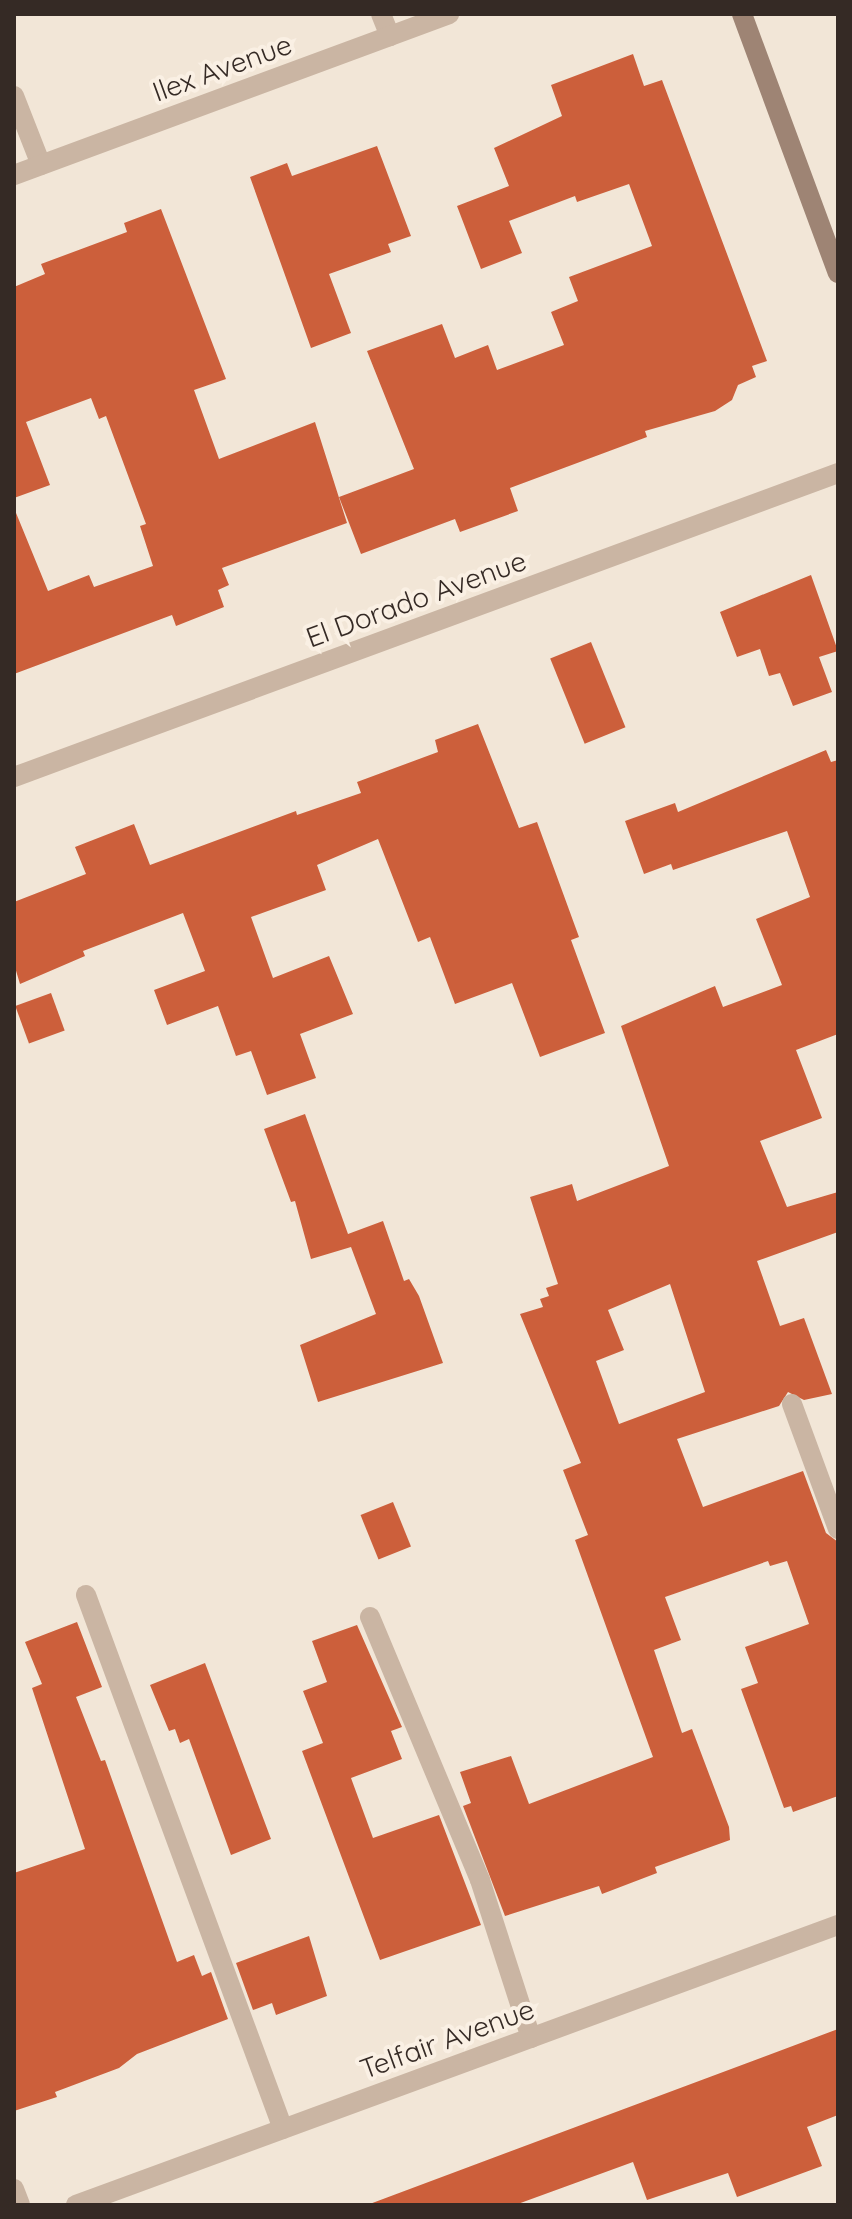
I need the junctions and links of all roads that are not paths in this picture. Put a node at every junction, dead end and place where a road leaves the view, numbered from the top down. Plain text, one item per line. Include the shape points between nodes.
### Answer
1 (381, 14) edge
2 (449, 14) edge
3 (742, 14) edge
4 (390, 36) junction
5 (14, 96) edge
6 (41, 165) junction
7 (14, 175) edge
8 (838, 273) edge
9 (838, 473) edge
10 (14, 777) edge
11 (792, 1404) dead end
12 (838, 1529) edge
13 (86, 1595) dead end
14 (370, 1617) dead end
15 (838, 1925) edge
16 (531, 2038) junction
17 (283, 2129) junction
18 (14, 2189) edge
19 (20, 2205) edge
20 (76, 2205) edge

1 - 4 street
2 - 4 street, Ilex Avenue
3 - 8 main road
4 - 6 street, Ilex Avenue
5 - 6 street
6 - 7 street, Ilex Avenue
9 - 10 street, El Dorado Avenue
11 - 12 street
13 - 17 street
14 - 16 street via 480,1880
15 - 16 street, Telfair Avenue
16 - 17 street, Telfair Avenue
17 - 20 street, Telfair Avenue
18 - 19 street

